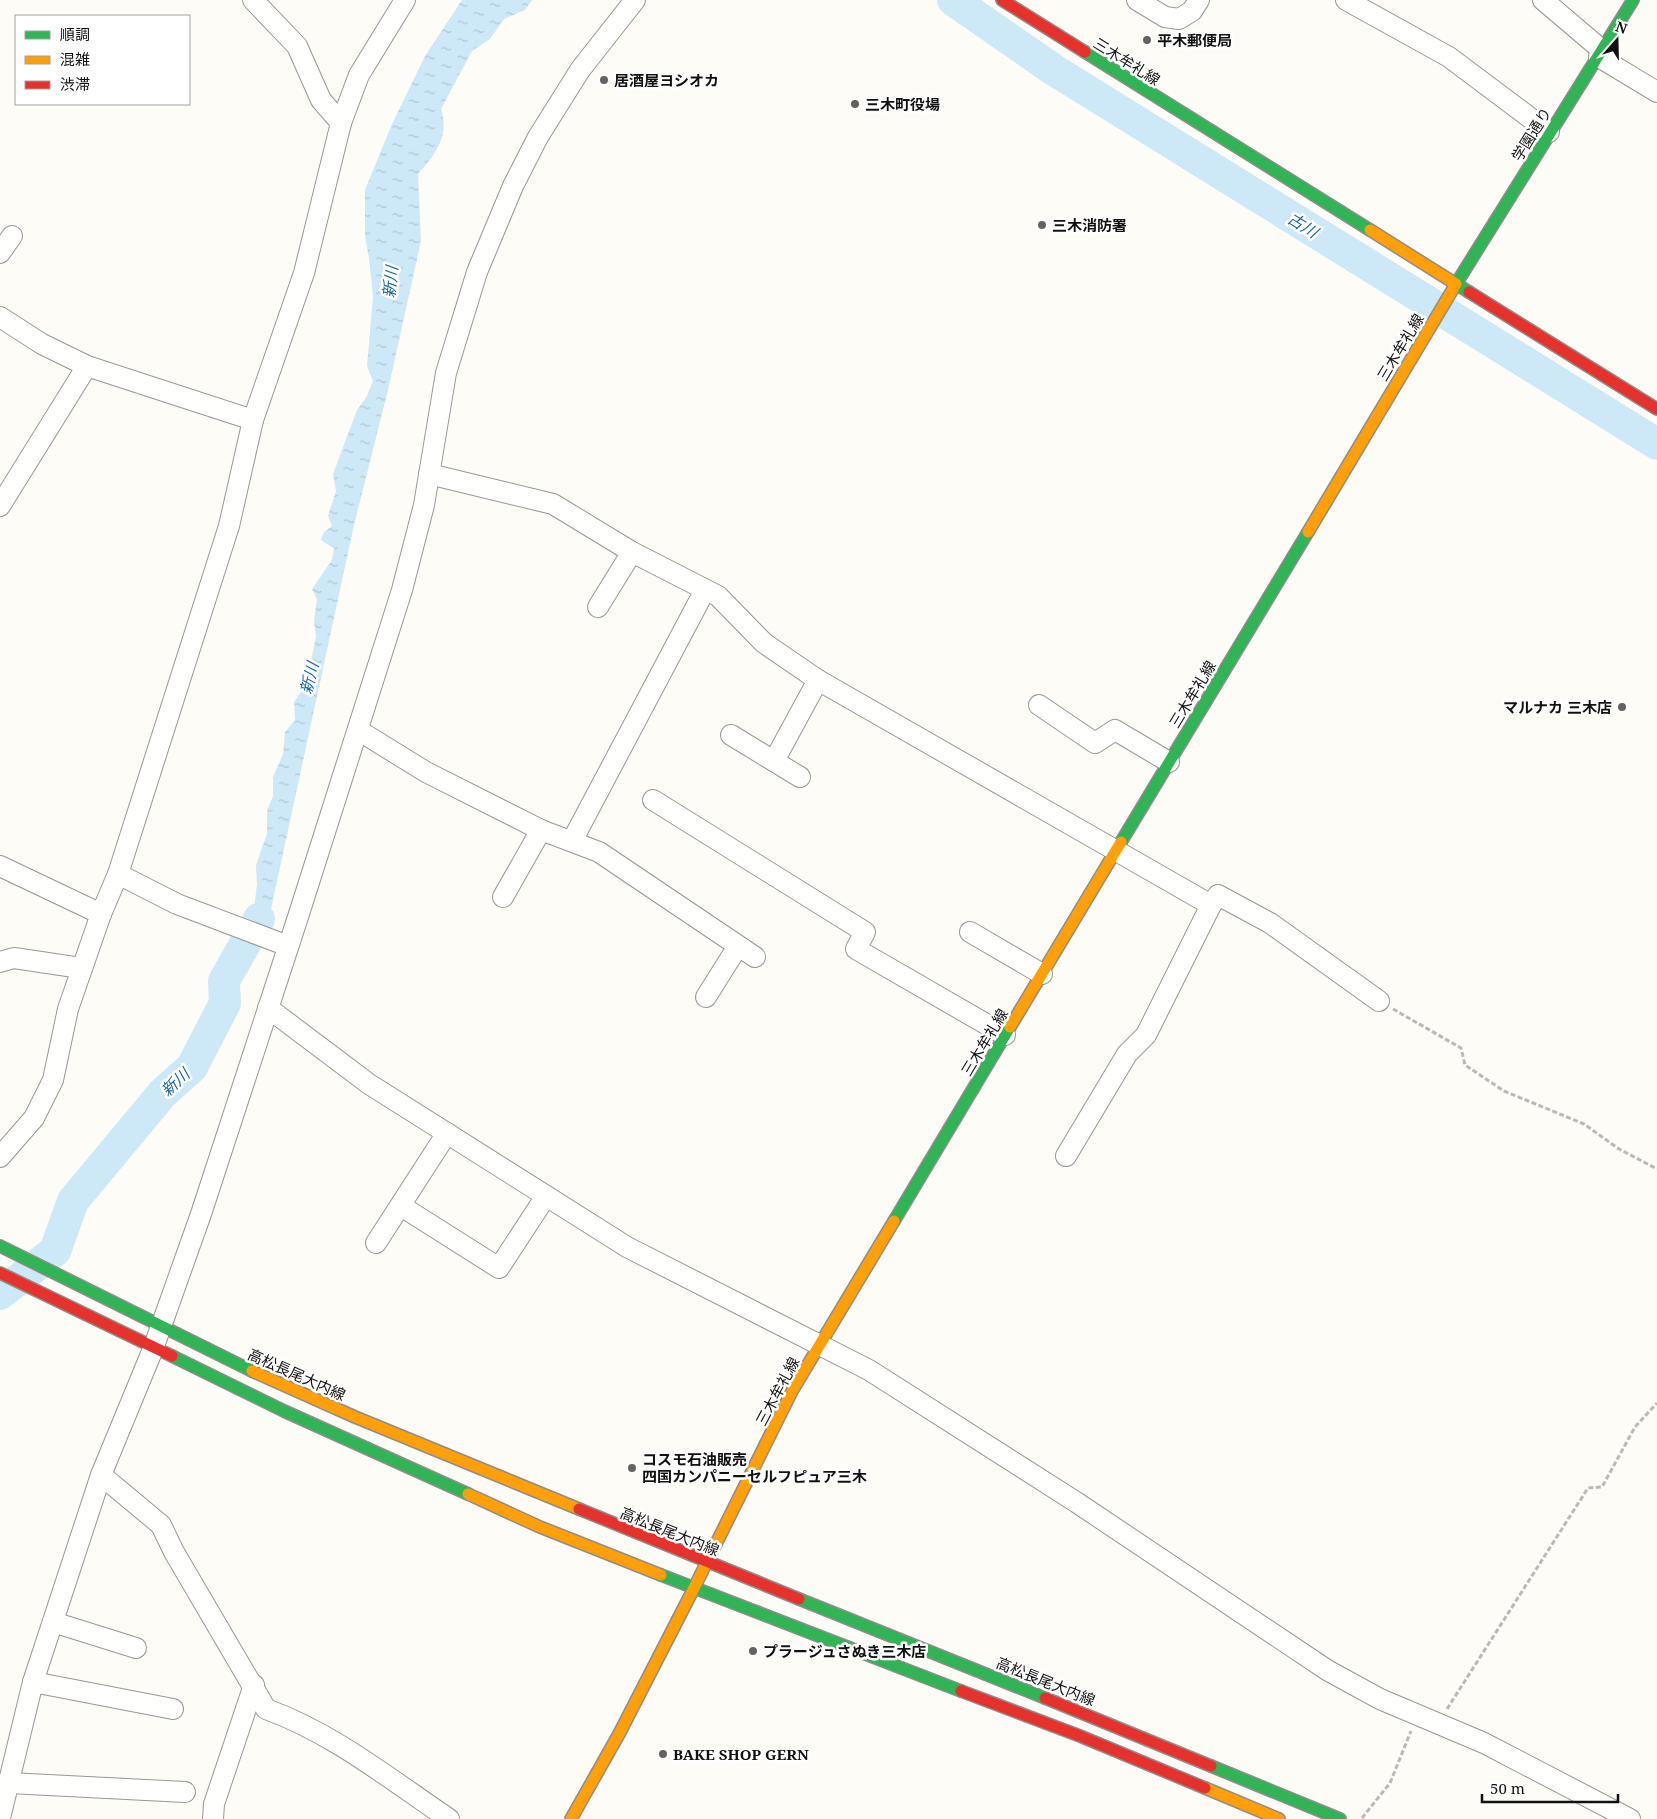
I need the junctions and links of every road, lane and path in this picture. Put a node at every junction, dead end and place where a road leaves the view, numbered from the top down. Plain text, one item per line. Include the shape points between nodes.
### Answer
1 (253, 0) edge
2 (405, 0) edge
3 (635, 0) edge
4 (1002, 0) edge
5 (1137, 0) edge
6 (1199, 0) edge
7 (1346, 0) edge
8 (1544, 0) edge
9 (1633, 0) edge
10 (1601, 54) junction
11 (1657, 92) edge
12 (341, 123) junction
13 (1549, 132) junction
14 (12, 236) dead end
15 (0, 254) edge
16 (1456, 284) junction
17 (0, 317) edge
18 (87, 366) junction
19 (1657, 409) edge
20 (254, 420) junction
21 (430, 474) junction
22 (0, 506) edge
23 (632, 552) junction
24 (705, 590) junction
25 (598, 607) dead end
26 (818, 680) junction
27 (1039, 706) dead end
28 (358, 730) junction
29 (730, 735) dead end
30 (774, 761) junction
31 (1169, 762) junction
32 (800, 777) dead end
33 (654, 800) dead end
34 (541, 830) junction
35 (572, 841) junction
36 (1116, 849) junction
37 (0, 866) edge
38 (118, 874) junction
39 (503, 897) dead end
40 (1211, 905) junction
41 (101, 914) junction
42 (970, 932) dead end
43 (288, 946) junction
44 (738, 946) junction
45 (755, 957) dead end
46 (0, 962) edge
47 (81, 968) junction
48 (1042, 974) junction
49 (706, 997) dead end
50 (1379, 1001) joint
51 (268, 1008) junction
52 (1005, 1035) junction
53 (447, 1134) junction
54 (1066, 1156) dead end
55 (0, 1157) edge
56 (1657, 1169) edge
57 (546, 1196) junction
58 (401, 1206) junction
59 (376, 1242) dead end
60 (0, 1246) edge
61 (0, 1273) edge
62 (161, 1328) junction
63 (820, 1343) junction
64 (153, 1349) junction
65 (1657, 1403) edge
66 (101, 1475) junction
67 (707, 1563) junction
68 (694, 1588) junction
69 (53, 1622) junction
70 (136, 1648) dead end
71 (33, 1682) junction
72 (254, 1685) junction
73 (173, 1709) dead end
74 (1417, 1715) junction
75 (1438, 1723) junction
76 (9, 1783) junction
77 (185, 1792) dead end
78 (1364, 1815) dead end
79 (0, 1818) edge
80 (213, 1819) edge
81 (449, 1819) edge
82 (571, 1819) edge
83 (1278, 1819) edge
84 (1340, 1819) edge
85 (1630, 1819) edge

1 - 12 street via 297,46 321,100
2 - 12 street via 360,75
3 - 21 street via 561,99 538,137 495,227 460,323 446,373
4 - 16 main road, 三木牟礼線
5 - 6 street via 1165,17 1179,20 1192,11
7 - 13 street via 1449,57
8 - 10 street
9 - 10 main road, 学園通り
10 - 11 street
10 - 13 main road, 学園通り
12 - 20 street via 304,273
13 - 16 main road, 学園通り
14 - 15 street
16 - 19 main road
16 - 31 main road, 三木牟礼線
17 - 18 street via 42,344
18 - 20 street
18 - 22 street
20 - 38 street via 230,526
21 - 23 street via 553,504
21 - 28 street via 416,543
23 - 24 street
23 - 25 street
24 - 26 street via 718,596 764,642
24 - 35 street
26 - 30 street
26 - 36 street
27 - 31 street via 1095,743 1115,730
28 - 34 street via 426,772
28 - 43 street
29 - 30 street
30 - 32 street
31 - 36 main road, 三木牟礼線
33 - 52 street via 865,932 856,949
34 - 35 street
34 - 39 street
35 - 44 street via 599,852
36 - 40 street
36 - 48 main road, 三木牟礼線
37 - 41 street
38 - 41 street
38 - 43 street via 177,904
40 - 50 street via 1218,895 1270,924
40 - 54 street via 1146,1035 1127,1054
41 - 47 street
42 - 48 street
43 - 51 street
44 - 45 street
44 - 49 street
46 - 47 street via 14,958
47 - 55 street via 68,1009 53,1080 34,1118
48 - 52 main road, 三木牟礼線
50 - 56 path via 1461,1048 1465,1064 1504,1091 1584,1124 1619,1149
51 - 53 street via 369,1084
51 - 62 street
52 - 63 main road, 三木牟礼線
53 - 57 street
53 - 58 street
57 - 58 street via 499,1268
57 - 63 street via 627,1247
58 - 59 street
60 - 62 main road, 高松長尾大内線
61 - 64 main road
62 - 64 street
62 - 67 main road, 高松長尾大内線 via 412,1441
63 - 67 main road, 三木牟礼線 via 792,1391
63 - 74 street via 869,1370 1059,1491 1327,1670 1380,1700
64 - 66 street
64 - 68 main road via 540,1527
65 - 75 path via 1635,1427 1602,1486 1588,1488
66 - 69 street
66 - 72 street via 161,1525
67 - 68 main road, 三木牟礼線
67 - 84 main road, 高松長尾大内線 via 1088,1714
68 - 82 main road, 三木牟礼線 via 615,1745
68 - 83 main road via 1080,1736
69 - 70 street
69 - 71 street
71 - 73 street
71 - 76 street
72 - 80 street via 214,1804
72 - 81 street via 266,1709 334,1742
74 - 75 street
74 - 78 path via 1390,1783
75 - 85 street
76 - 77 street
76 - 79 street

